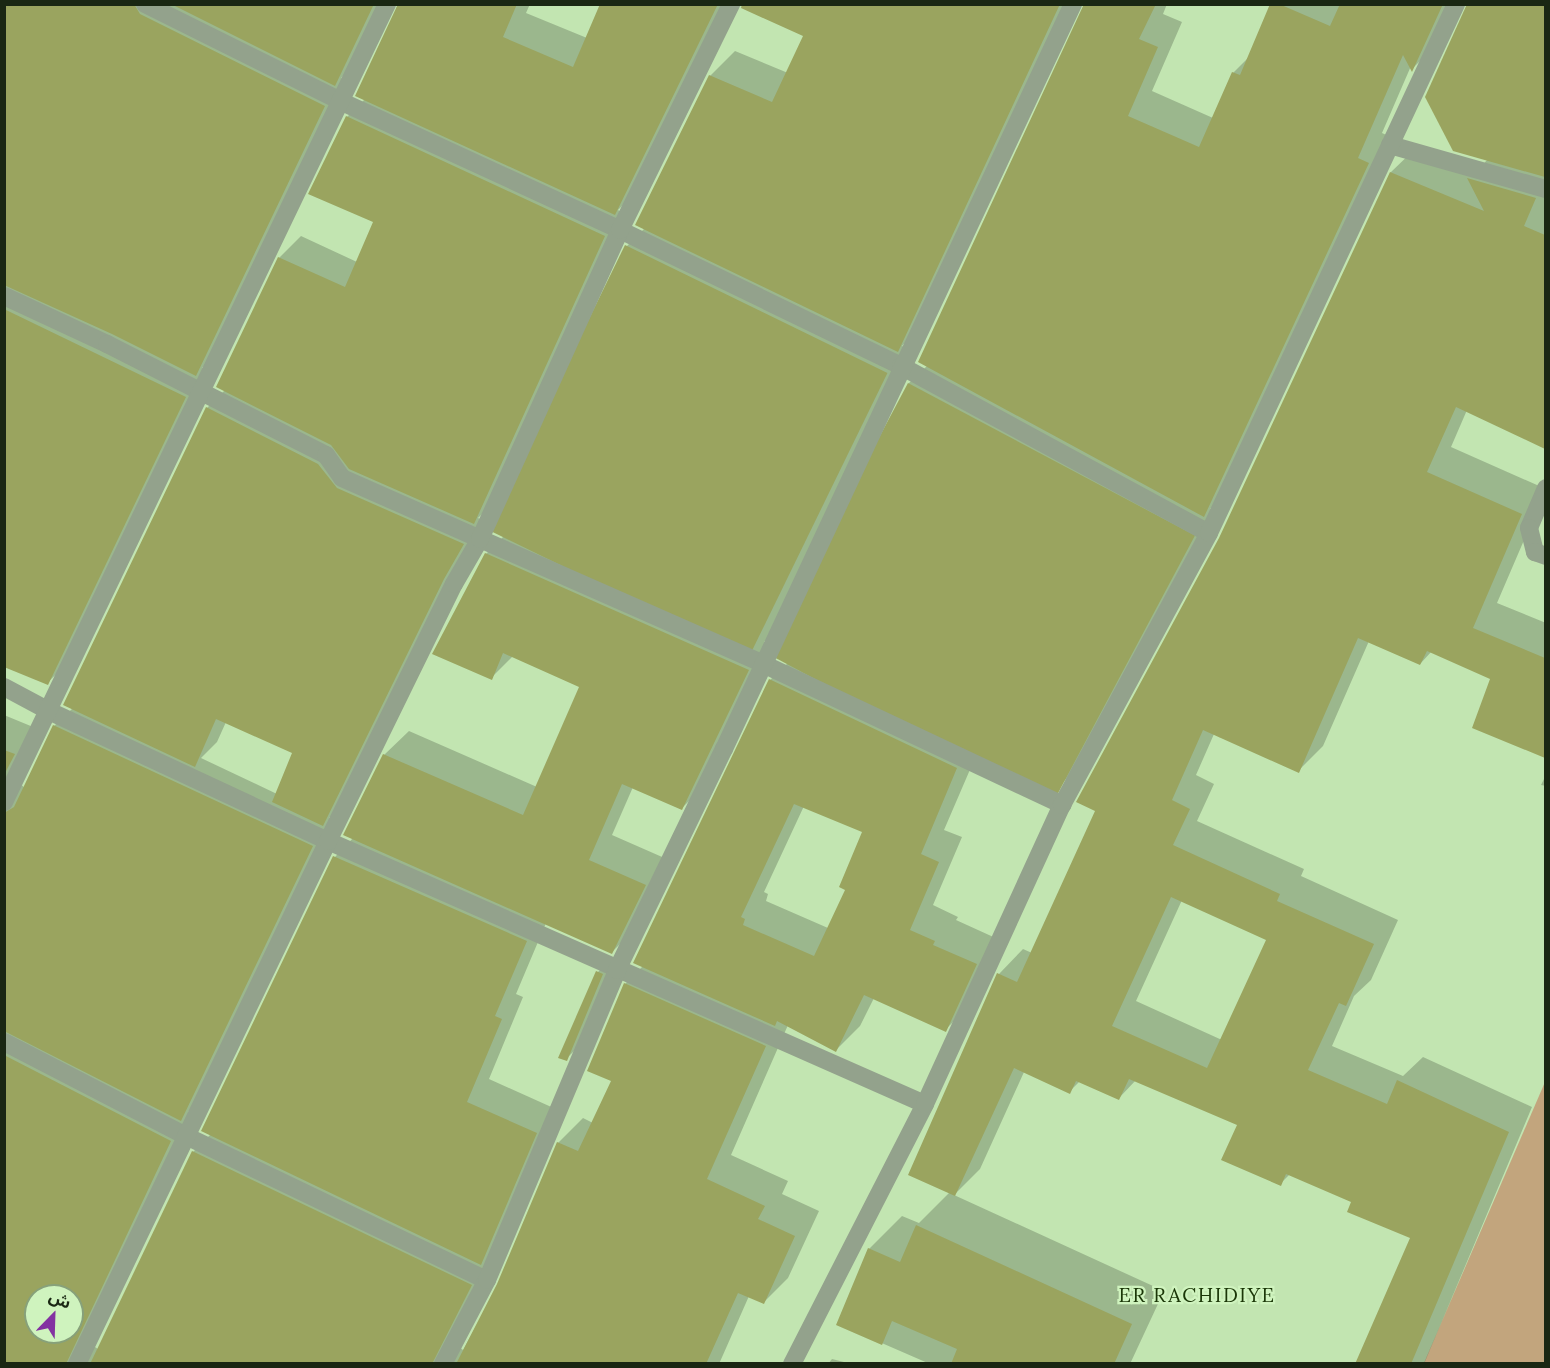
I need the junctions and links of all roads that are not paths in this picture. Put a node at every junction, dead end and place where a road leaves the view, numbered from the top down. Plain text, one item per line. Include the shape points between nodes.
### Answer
1 (145, 4) edge
2 (387, 4) edge
3 (731, 4) edge
4 (1073, 4) edge
5 (1456, 4) edge
6 (340, 101) junction
7 (1390, 146) junction
8 (1545, 189) edge
9 (620, 231) junction
10 (4, 296) edge
11 (901, 366) junction
12 (201, 393) junction
13 (1545, 488) edge
14 (1209, 533) junction
15 (480, 539) junction
16 (1545, 556) edge
17 (763, 664) junction
18 (4, 687) edge
19 (49, 711) junction
20 (4, 802) edge
21 (1062, 805) junction
22 (328, 841) junction
23 (616, 970) junction
24 (4, 1042) edge
25 (925, 1104) junction
26 (188, 1137) junction
27 (487, 1280) junction
28 (77, 1364) edge
29 (443, 1364) edge
30 (792, 1364) edge

1 - 6 street
2 - 6 street
3 - 9 street
4 - 11 street
5 - 7 street
6 - 9 street
6 - 12 street
7 - 8 street
7 - 14 street
9 - 11 street
9 - 15 street
10 - 12 street
11 - 14 street
11 - 17 street
12 - 15 street via 326,454 342,478
12 - 19 street
13 - 16 street via 1529,528 1534,552
14 - 21 street
15 - 17 street
15 - 22 street
17 - 21 street
17 - 23 street
18 - 19 street
19 - 20 street
19 - 22 street
21 - 25 street
22 - 23 street
22 - 26 street
23 - 25 street
23 - 27 street
24 - 26 street
25 - 30 street
26 - 27 street
26 - 28 street
27 - 29 street

